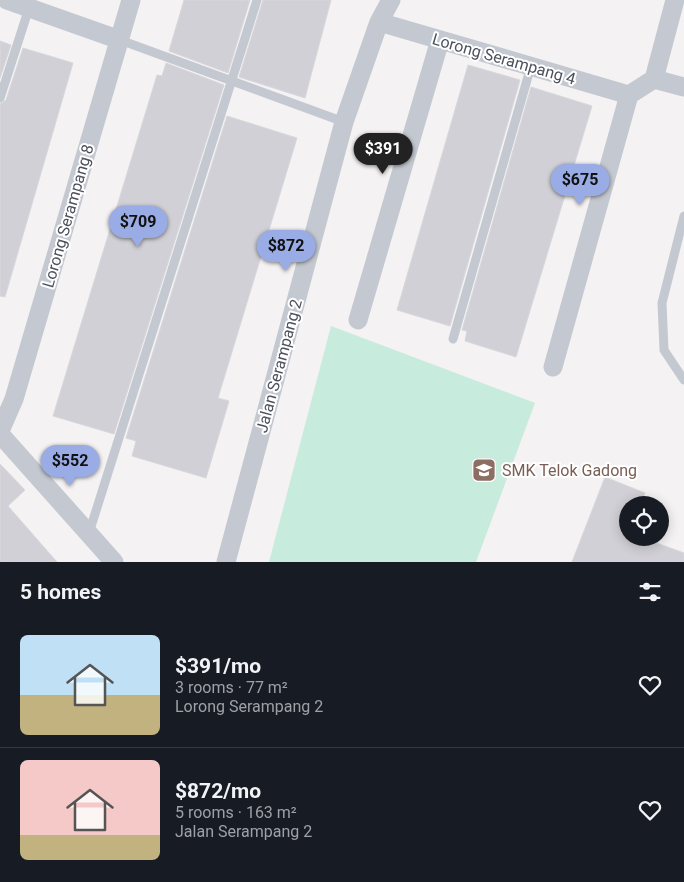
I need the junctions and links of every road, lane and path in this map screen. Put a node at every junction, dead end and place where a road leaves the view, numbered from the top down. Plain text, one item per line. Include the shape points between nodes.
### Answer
1 (7, 0) edge
2 (132, 0) edge
3 (257, 0) edge
4 (391, 0) edge
5 (675, 0) edge
6 (29, 8) junction
7 (379, 22) junction
8 (120, 40) junction
9 (440, 40) junction
10 (531, 66) junction
11 (654, 79) junction
12 (230, 81) junction
13 (684, 86) edge
14 (629, 95) junction
15 (0, 98) edge
16 (344, 122) junction
17 (684, 216) edge
18 (358, 320) dead end
19 (453, 339) dead end
20 (553, 367) dead end
21 (684, 380) edge
22 (0, 432) edge
23 (89, 533) junction
24 (114, 562) edge
25 (226, 562) edge

1 - 6 street
2 - 8 street, Lorong Serampang 8
3 - 12 lane
4 - 7 street, Jalan Serampang 2
5 - 11 street
6 - 8 street
6 - 15 lane
7 - 9 street, Lorong Serampang 4
7 - 16 street, Jalan Serampang 2
8 - 12 lane
8 - 22 street, Lorong Serampang 8 via 14,400
9 - 10 street, Lorong Serampang 4
9 - 18 street
10 - 14 street, Lorong Serampang 4
10 - 19 lane
11 - 13 street
11 - 14 street
12 - 16 lane
12 - 23 lane
14 - 20 street
16 - 25 street, Jalan Serampang 2
17 - 21 lane via 662,303 662,322 664,350
22 - 23 street
23 - 24 street

